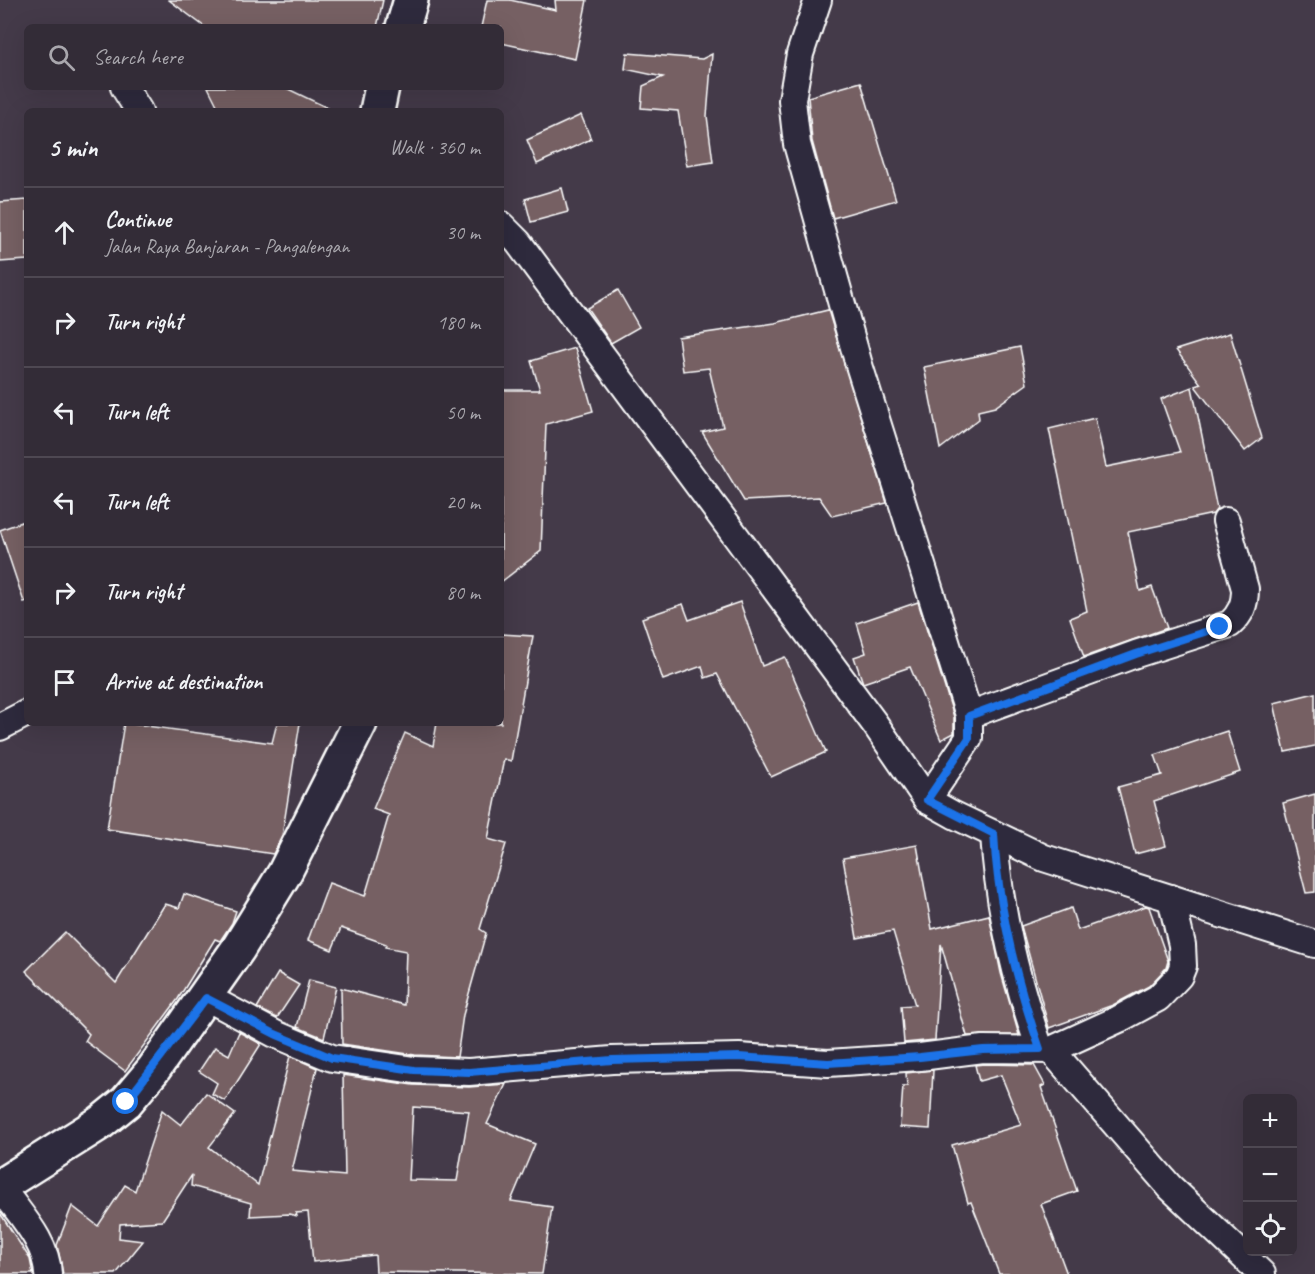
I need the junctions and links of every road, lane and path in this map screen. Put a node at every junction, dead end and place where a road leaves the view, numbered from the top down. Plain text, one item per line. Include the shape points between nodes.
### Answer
1 (411, 0) edge
2 (818, 0) edge
3 (404, 24) edge
4 (126, 90) edge
5 (381, 90) edge
6 (137, 108) edge
7 (378, 108) edge
8 (504, 228) edge
9 (1226, 521) dead end
10 (24, 715) edge
11 (969, 716) junction
12 (358, 726) edge
13 (0, 727) edge
14 (927, 800) junction
15 (994, 834) junction
16 (1171, 898) junction
17 (1315, 944) edge
18 (206, 998) junction
19 (1046, 1050) junction
20 (0, 1186) edge
21 (48, 1274) edge
22 (1262, 1274) edge

1 - 3 main road
2 - 11 street via 800,54 792,100 797,144 855,353
4 - 6 street
5 - 7 main road
8 - 14 street via 875,724
9 - 11 street via 1245,589 1241,612 1230,624
10 - 13 street
11 - 14 street via 969,738
12 - 18 main road via 284,874
14 - 15 street
15 - 16 street via 1044,858
15 - 19 street via 1005,920 1025,1005
16 - 17 street
16 - 19 street via 1182,945 1183,966 1179,976 1158,998
18 - 19 street via 332,1058 414,1070 469,1072 612,1060 739,1057 828,1063 983,1050
18 - 20 main road via 126,1102 100,1123
19 - 22 street via 1170,1186
20 - 21 street via 42,1247 48,1259

